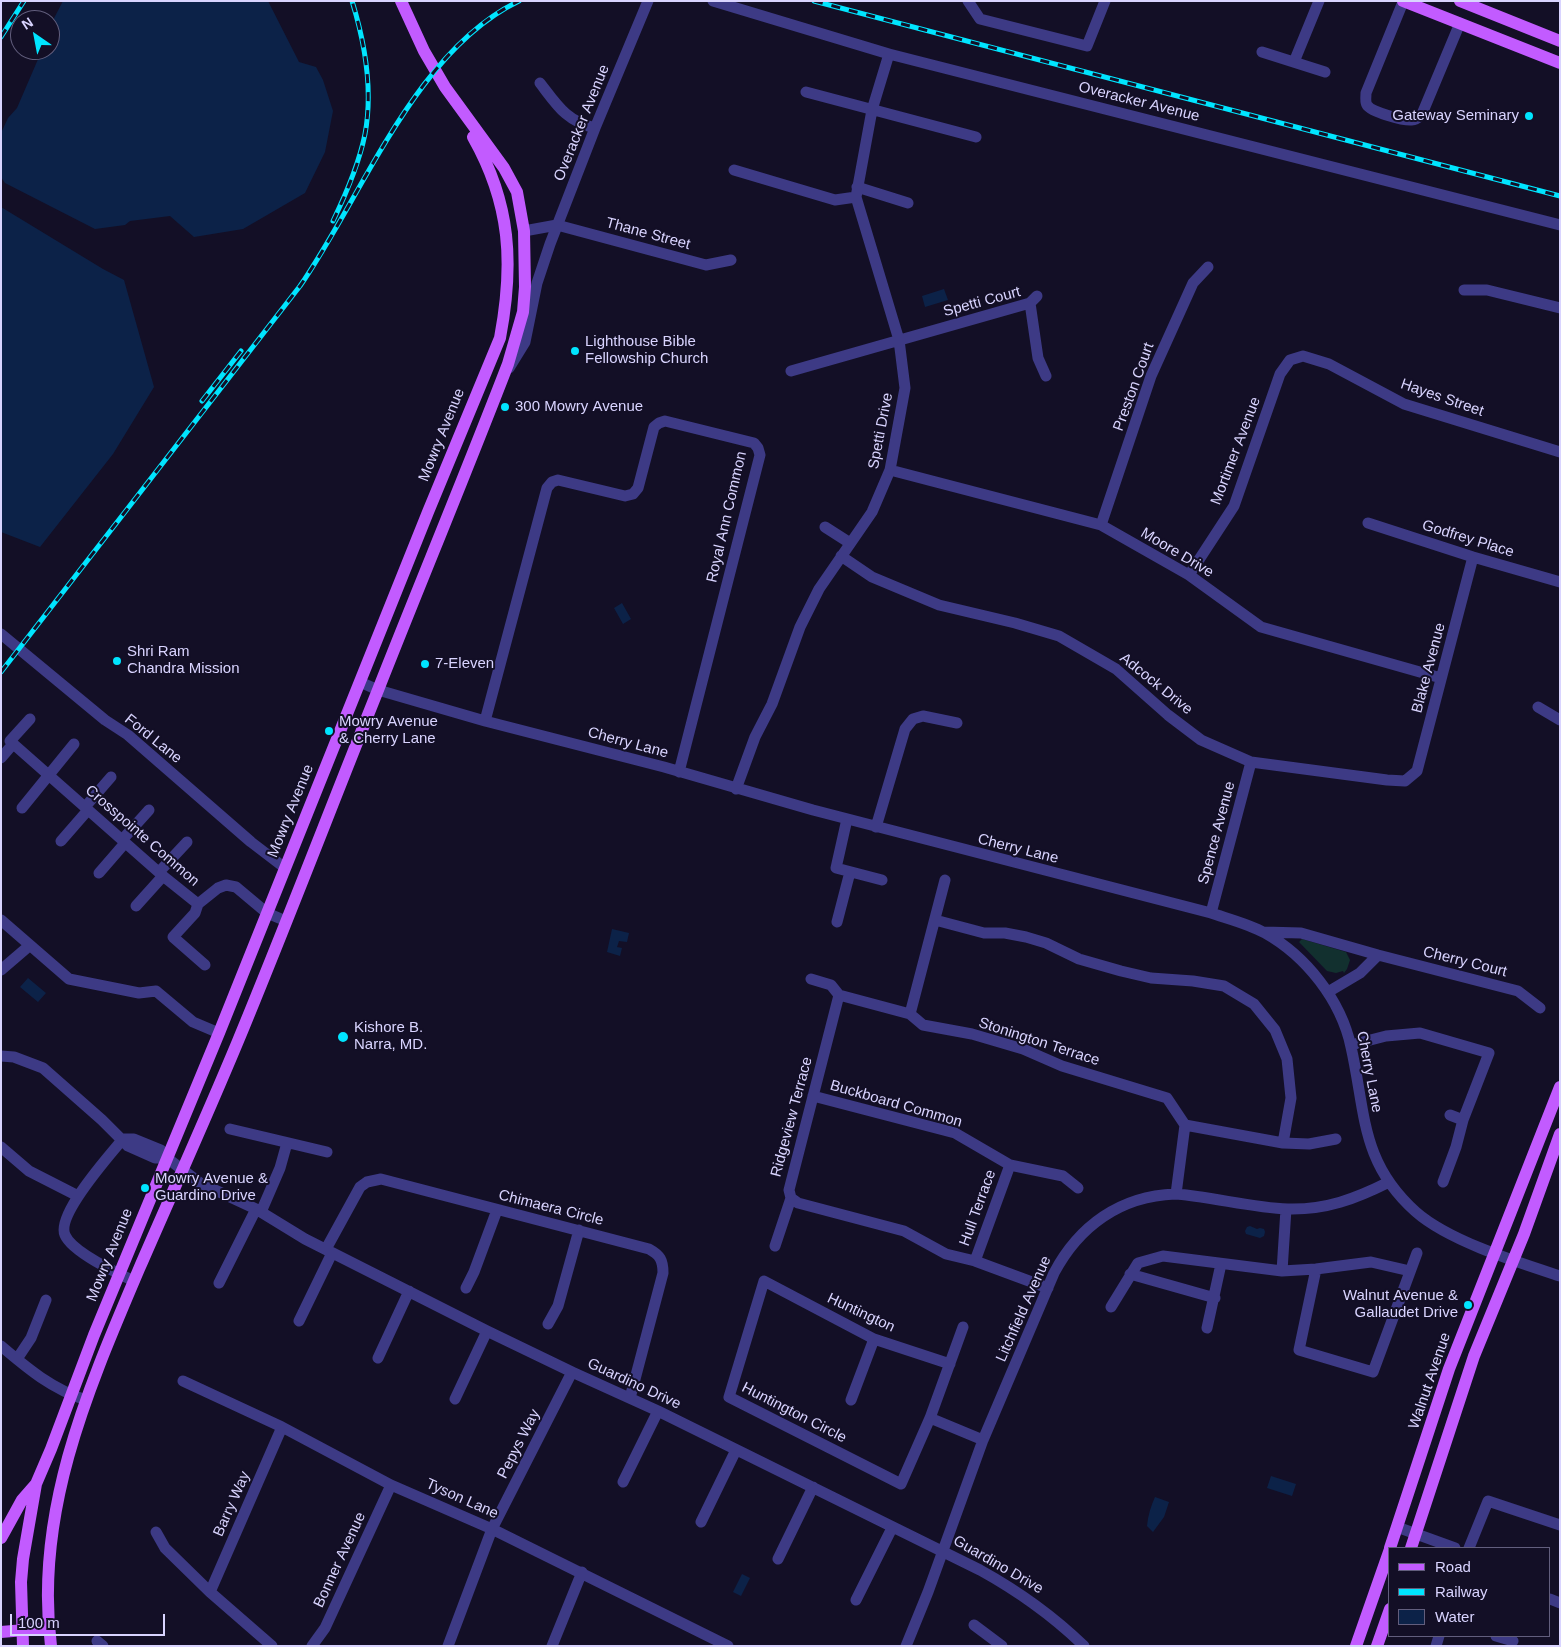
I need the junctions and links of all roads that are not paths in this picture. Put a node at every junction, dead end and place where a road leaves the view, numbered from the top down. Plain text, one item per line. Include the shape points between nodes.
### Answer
1 (394, 1) edge
2 (401, 1) edge
3 (648, 1) edge
4 (713, 1) edge
5 (1105, 1) edge
6 (1319, 1) edge
7 (1403, 1) edge
8 (1460, 1) edge
9 (968, 2) edge
10 (1460, 24) junction
11 (1560, 41) edge
12 (1262, 52) dead end
13 (889, 54) junction
14 (1294, 62) junction
15 (1560, 62) edge
16 (1325, 72) dead end
17 (540, 83) dead end
18 (806, 92) dead end
19 (872, 110) junction
20 (596, 128) junction
21 (976, 137) dead end
22 (480, 150) junction
23 (734, 170) dead end
24 (856, 192) junction
25 (908, 203) dead end
26 (1560, 225) edge
27 (557, 226) junction
28 (524, 231) junction
29 (731, 260) dead end
30 (1208, 267) dead end
31 (508, 279) junction
32 (1464, 290) dead end
33 (1560, 308) edge
34 (899, 340) junction
35 (1290, 360) joint
36 (506, 371) junction
37 (791, 371) dead end
38 (1046, 376) dead end
39 (480, 384) junction
40 (497, 394) junction
41 (1560, 452) edge
42 (890, 470) junction
43 (1368, 523) dead end
44 (1101, 525) junction
45 (825, 527) dead end
46 (850, 543) junction
47 (841, 556) junction
48 (1473, 557) junction
49 (1190, 575) junction
50 (1560, 582) edge
51 (1, 634) edge
52 (1441, 678) junction
53 (360, 682) junction
54 (378, 690) junction
55 (1538, 707) dead end
56 (30, 719) dead end
57 (1560, 720) edge
58 (485, 721) junction
59 (957, 723) dead end
60 (11, 743) junction
61 (74, 744) dead end
62 (1, 758) edge
63 (1251, 762) junction
64 (679, 772) junction
65 (48, 775) junction
66 (111, 777) dead end
67 (1405, 780) joint
68 (736, 789) junction
69 (22, 808) dead end
70 (87, 809) junction
71 (149, 810) dead end
72 (847, 819) junction
73 (876, 827) junction
74 (61, 841) dead end
75 (124, 841) junction
76 (187, 842) dead end
77 (285, 868) junction
78 (850, 872) junction
79 (99, 873) dead end
80 (161, 874) junction
81 (882, 880) dead end
82 (945, 880) dead end
83 (198, 904) junction
84 (136, 906) dead end
85 (1212, 913) junction
86 (267, 914) junction
87 (1, 920) edge
88 (935, 920) junction
89 (286, 921) junction
90 (838, 922) dead end
91 (1264, 932) junction
92 (29, 946) junction
93 (1378, 955) junction
94 (206, 965) dead end
95 (1, 970) edge
96 (811, 979) dead end
97 (1328, 992) junction
98 (839, 995) junction
99 (1540, 1008) dead end
100 (910, 1014) junction
101 (219, 1033) junction
102 (1351, 1046) junction
103 (1, 1056) edge
104 (1560, 1087) edge
105 (813, 1096) junction
106 (1450, 1116) dead end
107 (1463, 1120) junction
108 (1184, 1125) junction
109 (230, 1129) dead end
110 (1560, 1134) edge
111 (122, 1139) junction
112 (1336, 1139) dead end
113 (287, 1143) junction
114 (1283, 1143) junction
115 (1, 1147) edge
116 (327, 1152) dead end
117 (167, 1158) junction
118 (1010, 1165) junction
119 (183, 1170) junction
120 (1389, 1182) junction
121 (1443, 1182) dead end
122 (1078, 1188) dead end
123 (1176, 1194) junction
124 (78, 1196) junction
125 (791, 1198) junction
126 (1286, 1209) junction
127 (258, 1210) junction
128 (497, 1210) junction
129 (580, 1230) junction
130 (775, 1246) dead end
131 (329, 1251) junction
132 (1496, 1253) junction
133 (1416, 1254) dead end
134 (1513, 1260) junction
135 (975, 1262) junction
136 (1221, 1264) junction
137 (1316, 1270) junction
138 (1282, 1271) junction
139 (1410, 1271) junction
140 (119, 1274) junction
141 (1130, 1274) junction
142 (1560, 1276) edge
143 (134, 1281) junction
144 (764, 1281) joint
145 (219, 1283) dead end
146 (466, 1288) dead end
147 (1048, 1288) junction
148 (409, 1292) junction
149 (1215, 1298) junction
150 (46, 1300) dead end
151 (1111, 1307) dead end
152 (299, 1321) dead end
153 (548, 1324) dead end
154 (963, 1327) dead end
155 (1207, 1328) dead end
156 (487, 1331) junction
157 (874, 1338) junction
158 (1, 1346) edge
159 (378, 1358) dead end
160 (16, 1359) junction
161 (950, 1364) junction
162 (572, 1372) junction
163 (183, 1381) dead end
164 (71, 1395) junction
165 (630, 1398) junction
166 (455, 1399) dead end
167 (86, 1400) junction
168 (851, 1400) dead end
169 (658, 1411) junction
170 (930, 1418) junction
171 (282, 1427) junction
172 (983, 1440) junction
173 (736, 1450) junction
174 (623, 1482) dead end
175 (36, 1484) junction
176 (391, 1485) junction
177 (813, 1488) junction
178 (701, 1522) dead end
179 (1560, 1525) edge
180 (1397, 1527) junction
181 (892, 1528) junction
182 (492, 1529) junction
183 (156, 1532) dead end
184 (1415, 1534) junction
185 (1, 1538) edge
186 (1392, 1547) edge
187 (1410, 1547) edge
188 (1452, 1547) edge
189 (1470, 1547) edge
190 (943, 1550) junction
191 (778, 1559) dead end
192 (1388, 1559) edge
193 (582, 1572) junction
194 (210, 1592) junction
195 (856, 1600) dead end
196 (1388, 1615) edge
197 (974, 1625) dead end
198 (49, 1628) junction
199 (22, 1630) junction
200 (1, 1632) edge
201 (1499, 1637) edge
202 (1071, 1641) edge
203 (1513, 1641) dead end
204 (47, 1645) edge
205 (23, 1646) edge
206 (272, 1646) edge
207 (312, 1646) edge
208 (448, 1646) edge
209 (552, 1646) edge
210 (728, 1646) edge
211 (906, 1646) edge
212 (1002, 1646) edge
213 (1084, 1646) edge
214 (1356, 1646) edge
215 (1377, 1646) edge

1 - 22 main road, Mowry Avenue via 420,57
2 - 28 main road, Mowry Avenue via 415,34 445,87 504,168 517,192
3 - 20 street, Overacker Avenue
4 - 13 street, Overacker Avenue
5 - 9 street via 1087,46 980,19
6 - 14 street
7 - 10 main road
7 - 10 street via 1366,93 1368,107 1374,111 1406,120 1418,119
8 - 11 main road
10 - 15 main road
12 - 14 street
13 - 19 street, Spetti Drive
13 - 26 street, Overacker Avenue
14 - 16 street
17 - 20 street via 573,120
18 - 19 street
19 - 21 street
19 - 24 street, Spetti Drive
20 - 27 street, Overacker Avenue
22 - 28 main road via 501,182 516,228
22 - 31 main road, Mowry Avenue via 501,203 507,238
23 - 24 street via 835,200
24 - 25 street
24 - 34 street, Spetti Drive
27 - 28 street
27 - 29 street, Thane Street via 706,265
27 - 36 street, Mowry Avenue via 537,283 525,342
28 - 31 main road via 515,249
28 - 36 main road, Mowry Avenue via 523,312
30 - 44 street, Preston Court via 1193,283 1151,376
31 - 39 main road, Mowry Avenue via 500,338
32 - 33 street via 1487,290
34 - 37 street, Spetti Court
34 - 38 street, Spetti Court via 1034,300 1038,358
34 - 42 street, Spetti Drive via 905,388
35 - 41 street, Hayes Street via 1303,356 1329,364 1404,404
35 - 49 street, Mortimer Avenue via 1280,374 1234,506
36 - 40 main road, Mowry Avenue
39 - 40 main road
39 - 53 main road, Mowry Avenue
40 - 54 main road, Mowry Avenue
42 - 44 street, Moore Drive
42 - 46 street, Spetti Drive via 872,512
43 - 48 street, Godfrey Place
44 - 49 street, Moore Drive
45 - 46 street
46 - 47 street, Spetti Drive
47 - 63 street, Adcock Drive via 872,577 939,605 1059,636 1116,669 1201,740
47 - 68 street, Spetti Drive via 819,589 800,627
48 - 50 street, Godfrey Place
48 - 52 street, Blake Avenue
49 - 52 street, Moore Drive via 1261,627
51 - 77 street, Ford Lane via 105,720 128,735 250,842
52 - 67 street, Blake Avenue via 1417,770
53 - 54 street, Cherry Lane
53 - 77 main road, Mowry Avenue
54 - 58 street, Cherry Lane
54 - 89 main road, Mowry Avenue
55 - 57 street
56 - 60 street
58 - 64 street, Cherry Lane
58 - 64 street, Royal Ann Common via 547,488 552,482 558,480 625,496 633,494 638,488 654,427 665,421 754,443 760,455
59 - 73 street via 923,716 913,720 905,729
60 - 62 street
60 - 65 street, Crosspointe Common
61 - 65 street
63 - 67 street, Adcock Drive
63 - 85 street, Spence Avenue
64 - 68 street, Cherry Lane
65 - 69 street
65 - 70 street, Crosspointe Common
66 - 70 street
68 - 72 street, Cherry Lane
70 - 74 street
70 - 75 street, Crosspointe Common
71 - 75 street
72 - 73 street, Cherry Lane
72 - 78 street via 836,868
73 - 85 street, Cherry Lane
75 - 79 street
75 - 80 street, Crosspointe Common
76 - 80 street
77 - 86 main road, Mowry Avenue
78 - 81 street
78 - 90 street
80 - 83 street, Crosspointe Common
80 - 84 street
82 - 88 street
83 - 86 street, Crosspointe Common via 218,888 236,886
83 - 94 street via 195,913 173,936
85 - 91 street, Cherry Lane
86 - 89 street, Crosspointe Common
86 - 101 main road, Mowry Avenue
87 - 92 street
88 - 100 street
88 - 114 street via 984,933 1026,937 1079,959 1129,973 1224,986 1254,1004 1275,1030 1287,1059 1291,1098
89 - 119 main road, Mowry Avenue
91 - 93 street, Cherry Court via 1301,933
91 - 97 street, Cherry Lane via 1300,958
92 - 95 street
92 - 101 street via 69,980 139,993 156,991 193,1022
93 - 97 street via 1360,973
93 - 99 street, Cherry Court via 1518,990
96 - 98 street, Stonington Terrace via 831,985
97 - 102 street, Cherry Lane via 1342,1018
98 - 100 street, Stonington Terrace
98 - 105 street, Ridgeview Terrace
100 - 108 street, Stonington Terrace via 923,1025 1023,1048 1062,1066 1167,1098
101 - 117 main road, Mowry Avenue
102 - 107 street via 1386,1036 1420,1033 1489,1053
102 - 120 street, Cherry Lane via 1365,1128 1379,1166
103 - 111 street via 14,1057 43,1068
104 - 132 main road, Walnut Avenue
105 - 118 street, Buckboard Common via 955,1134
105 - 125 street, Ridgeview Terrace via 789,1190
106 - 107 street
107 - 121 street
108 - 114 street
108 - 123 street
109 - 113 street
110 - 134 main road
111 - 117 street via 136,1150 155,1158
111 - 124 street
112 - 114 street via 1308,1144
113 - 116 street
113 - 127 street via 280,1168
115 - 124 street via 29,1171
117 - 119 street, Guardino Drive
117 - 140 main road, Mowry Avenue
118 - 122 street, Buckboard Common via 1062,1176
118 - 135 street, Hull Terrace
119 - 127 street, Guardino Drive via 200,1183
119 - 143 main road, Mowry Avenue
120 - 126 street, Litchfield Avenue via 1348,1201 1323,1207
120 - 132 street, Cherry Lane via 1426,1220 1458,1238
123 - 126 street, Litchfield Avenue
123 - 147 street, Litchfield Avenue via 1125,1204 1100,1218 1080,1236 1061,1261
124 - 140 street via 65,1223 64,1234 74,1247
125 - 130 street, Ridgeview Terrace
125 - 135 street via 798,1203 904,1231 946,1254
126 - 138 street
127 - 131 street, Guardino Drive
127 - 145 street
128 - 129 street, Chimaera Circle
128 - 131 street, Chimaera Circle via 374,1179 360,1187
128 - 146 street
129 - 153 street via 558,1306
129 - 165 street, Chimaera Circle via 648,1249 659,1254 663,1263
131 - 148 street, Guardino Drive
131 - 152 street, Chimaera Circle
132 - 134 street, Cherry Lane
132 - 180 main road, Walnut Avenue via 1449,1369
133 - 139 street
134 - 142 street, Cherry Lane
134 - 184 main road via 1474,1356
135 - 147 street
136 - 138 street
136 - 141 street via 1163,1256 1138,1263
136 - 149 street
137 - 138 street
137 - 139 street via 1371,1262
137 - 139 street via 1299,1350 1373,1372
140 - 143 street
140 - 164 main road, Mowry Avenue
141 - 149 street
141 - 151 street
143 - 167 main road, Mowry Avenue
144 - 157 street, Huntington
144 - 170 street, Huntington Circle via 729,1397 901,1484
147 - 172 street, Litchfield Avenue
148 - 156 street, Guardino Drive
148 - 159 street
149 - 155 street
150 - 160 street via 31,1338
154 - 161 street
156 - 162 street, Guardino Drive
156 - 166 street
157 - 161 street, Huntington
157 - 168 street
158 - 160 street
160 - 164 street via 48,1383
161 - 170 street
162 - 165 street, Guardino Drive
162 - 182 street, Pepys Way
163 - 171 street, Tyson Lane
164 - 167 street
164 - 175 main road, Mowry Avenue
165 - 169 street, Guardino Drive
167 - 198 main road, Mowry Avenue via 56,1505 48,1556
169 - 173 street, Guardino Drive
169 - 174 street
170 - 172 street
171 - 176 street, Tyson Lane
171 - 194 street, Barry Way
172 - 190 street, Litchfield Avenue
173 - 177 street, Guardino Drive
173 - 178 street
175 - 185 main road via 22,1500
175 - 199 main road, Mowry Avenue via 22,1567
176 - 182 street, Tyson Lane
176 - 207 street, Bonner Avenue via 325,1628
177 - 181 street, Guardino Drive
177 - 191 street
179 - 189 street via 1488,1501
180 - 184 street
180 - 186 main road, Walnut Avenue
181 - 190 street, Guardino Drive
181 - 195 street
182 - 193 street, Tyson Lane
182 - 208 street, Pepys Way
183 - 194 street via 166,1548
184 - 187 main road
184 - 188 street
190 - 202 street, Guardino Drive via 1023,1595 1044,1610
190 - 211 street, Litchfield Avenue
192 - 214 main road, Walnut Avenue
193 - 209 street
193 - 210 street, Tyson Lane
194 - 206 street
196 - 215 main road
197 - 212 street
198 - 199 main road
198 - 204 main road, Mowry Avenue
199 - 200 main road
199 - 205 main road, Mowry Avenue
201 - 203 street
202 - 213 street, Guardino Drive

